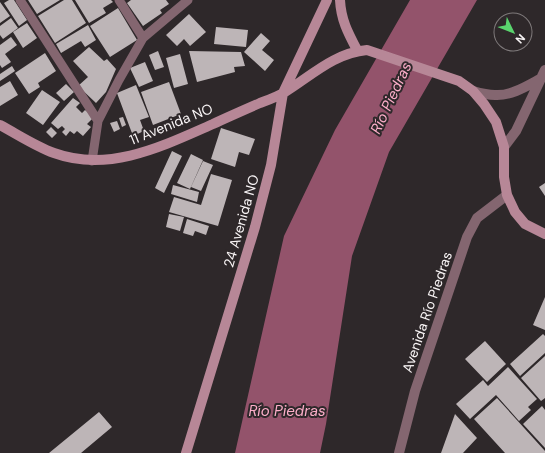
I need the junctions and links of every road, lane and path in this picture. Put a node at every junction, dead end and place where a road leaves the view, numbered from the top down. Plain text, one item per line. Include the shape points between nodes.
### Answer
1 (20, 0) edge
2 (119, 0) edge
3 (188, 0) edge
4 (327, 0) edge
5 (340, 0) edge
6 (143, 38) junction
7 (362, 50) junction
8 (545, 70) edge
9 (540, 80) junction
10 (473, 92) junction
11 (283, 93) junction
12 (98, 121) junction
13 (0, 125) edge
14 (504, 147) junction
15 (92, 160) junction
16 (507, 195) junction
17 (545, 234) edge
18 (186, 453) edge
19 (399, 453) edge

1 - 12 lane
2 - 6 lane
3 - 6 lane
4 - 11 street, 24 Avenida NO
5 - 7 street via 345,28
6 - 12 lane
7 - 10 street via 460,81
7 - 11 street, 11 Avenida NO via 344,54
8 - 9 street
9 - 10 street via 508,94 496,96
9 - 14 street via 516,132
10 - 14 street via 496,122
11 - 15 street, 11 Avenida NO via 166,144 131,156
11 - 18 street, 24 Avenida NO via 271,165 255,227
12 - 15 lane
13 - 15 street, 11 Avenida NO via 53,153
14 - 16 street
16 - 17 street via 515,212 525,224
16 - 19 street, Avenida Río Piedras via 478,218 467,237 415,391

